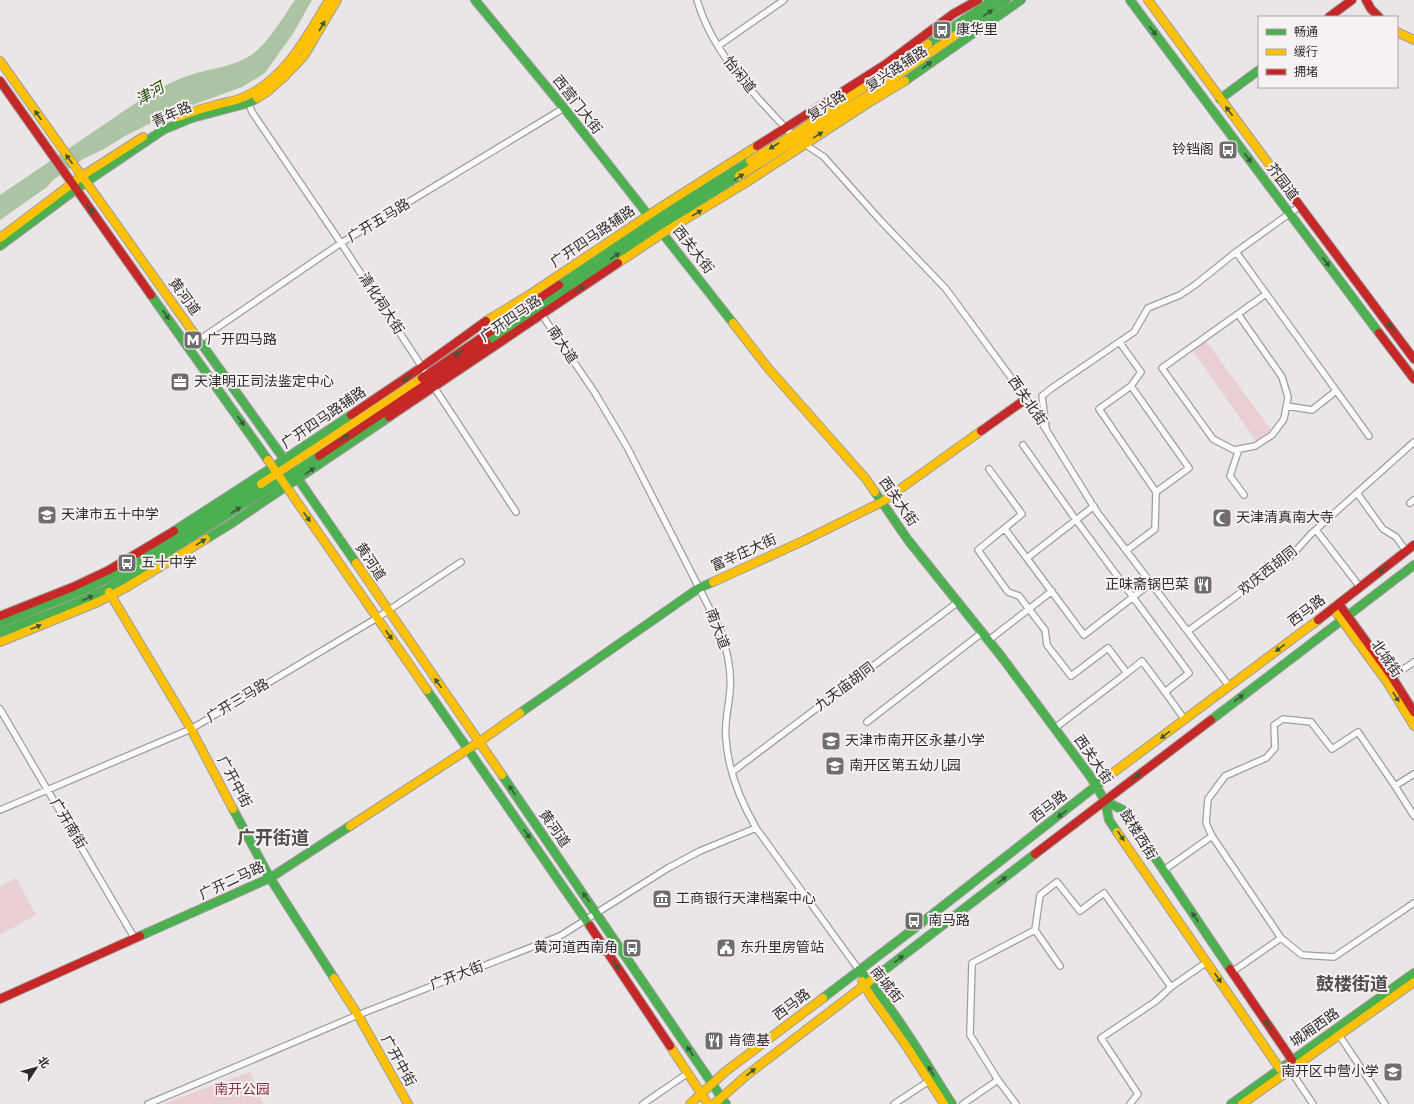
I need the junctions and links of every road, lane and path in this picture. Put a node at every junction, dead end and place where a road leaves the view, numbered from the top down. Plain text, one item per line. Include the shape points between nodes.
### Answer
1 (329, 0) edge
2 (337, 0) edge
3 (475, 0) edge
4 (697, 0) edge
5 (784, 0) edge
6 (978, 0) edge
7 (992, 0) edge
8 (1006, 0) edge
9 (1021, 0) edge
10 (1130, 0) edge
11 (1148, 0) edge
12 (1352, 0) edge
13 (1366, 0) edge
14 (1330, 16) edge
15 (1377, 16) edge
16 (1398, 32) edge
17 (1414, 40) edge
18 (718, 46) junction
19 (0, 62) edge
20 (1258, 71) edge
21 (0, 82) edge
22 (1220, 99) junction
23 (248, 100) junction
24 (564, 108) junction
25 (787, 128) junction
26 (798, 140) junction
27 (82, 176) junction
28 (72, 183) junction
29 (1300, 206) junction
30 (1290, 213) junction
31 (656, 224) junction
32 (0, 238) edge
33 (342, 243) junction
34 (0, 246) edge
35 (1236, 252) junction
36 (1266, 294) junction
37 (536, 305) junction
38 (1238, 314) junction
39 (199, 340) junction
40 (1120, 343) junction
41 (1414, 359) edge
42 (428, 377) junction
43 (1414, 379) edge
44 (1131, 386) junction
45 (1336, 391) junction
46 (1026, 399) junction
47 (1286, 406) junction
48 (1046, 429) junction
49 (1369, 436) dead end
50 (1414, 442) edge
51 (1023, 445) dead end
52 (1239, 449) junction
53 (291, 469) junction
54 (989, 469) dead end
55 (280, 477) junction
56 (1156, 492) junction
57 (1357, 493) junction
58 (1244, 495) dead end
59 (882, 502) junction
60 (1094, 506) junction
61 (516, 512) dead end
62 (1076, 520) junction
63 (1005, 528) junction
64 (1316, 530) junction
65 (1414, 545) edge
66 (1126, 550) junction
67 (1406, 551) junction
68 (1027, 558) junction
69 (461, 562) dead end
70 (1414, 565) edge
71 (101, 578) junction
72 (1151, 583) junction
73 (1360, 587) junction
74 (699, 588) junction
75 (1052, 591) junction
76 (109, 592) junction
77 (1132, 597) junction
78 (958, 602) junction
79 (1336, 606) junction
80 (1028, 609) junction
81 (388, 611) junction
82 (0, 616) edge
83 (377, 618) junction
84 (1344, 618) junction
85 (0, 624) edge
86 (1188, 631) junction
87 (983, 632) junction
88 (0, 633) edge
89 (989, 640) junction
90 (0, 642) edge
91 (1414, 662) edge
92 (1127, 673) junction
93 (1392, 677) junction
94 (1229, 686) junction
95 (1165, 692) junction
96 (0, 709) edge
97 (1414, 712) edge
98 (1185, 720) junction
99 (867, 722) dead end
100 (1414, 726) edge
101 (1055, 728) junction
102 (191, 729) junction
103 (479, 742) junction
104 (468, 749) junction
105 (732, 772) junction
106 (1414, 774) edge
107 (1096, 786) junction
108 (1395, 786) junction
109 (48, 789) junction
110 (1105, 801) junction
111 (0, 810) edge
112 (1414, 816) edge
113 (756, 828) junction
114 (1212, 836) junction
115 (1164, 870) junction
116 (270, 878) junction
117 (1414, 903) edge
118 (597, 914) junction
119 (586, 920) junction
120 (1035, 930) junction
121 (136, 938) junction
122 (1281, 938) junction
123 (1207, 962) junction
124 (1060, 966) dead end
125 (859, 970) junction
126 (1232, 972) junction
127 (1414, 973) edge
128 (1414, 982) edge
129 (867, 984) junction
130 (1171, 988) junction
131 (0, 999) edge
132 (358, 1015) junction
133 (1339, 1035) junction
134 (1292, 1060) junction
135 (1280, 1069) junction
136 (1290, 1070) junction
137 (688, 1073) junction
138 (998, 1080) junction
139 (929, 1081) junction
140 (712, 1083) junction
141 (701, 1092) junction
142 (723, 1100) edge
143 (148, 1104) edge
144 (408, 1104) edge
145 (643, 1104) edge
146 (690, 1104) edge
147 (708, 1104) edge
148 (714, 1104) edge
149 (894, 1104) edge
150 (944, 1104) edge
151 (952, 1104) edge
152 (963, 1104) edge
153 (1016, 1104) edge
154 (1130, 1104) edge
155 (1231, 1104) edge
156 (1242, 1104) edge
157 (1313, 1104) edge
158 (1385, 1104) edge

1 - 23 main road, 青年路 via 307,38 288,63
23 -> 2 main road, 青年路 via 277,84 298,62
3 - 24 main road, 西营门大街
4 - 18 street, 怡闲道 via 700,12
5 - 18 street
6 - 25 main road, 复兴路辅路
7 - 26 main road, 复兴路
26 -> 8 main road, 复兴路 via 875,91
26 -> 9 main road, 复兴路辅路 via 898,86
10 -> 30 main road, 芥园道
11 - 22 main road, 芥园道
12 - 14 main road
13 - 15 main road
16 - 17 main road
18 - 25 street, 怡闲道 via 752,92
27 -> 19 main road, 黄河道
20 - 22 main road
21 - 28 main road, 黄河道
29 -> 22 main road, 芥园道
23 - 27 main road, 青年路 via 169,127
23 - 33 street, 清化祠大街 via 252,112
24 - 31 main road, 西营门大街
24 - 33 street, 广开五马路
25 - 26 street, 怡闲道
25 - 31 main road, 复兴路辅路
26 - 31 main road, 复兴路
31 -> 26 main road, 复兴路辅路 via 747,182
26 - 46 street, 西关北街 via 824,157 946,289
27 - 28 main road, 青年路
27 - 39 main road, 黄河道
28 - 32 main road, 青年路
28 - 34 main road, 青年路
28 -> 55 main road, 黄河道
29 - 30 street
41 -> 29 main road, 芥园道
30 - 35 street
30 -> 43 main road, 芥园道
31 - 37 main road, 广开四马路
31 - 37 main road, 广开四马路辅路
31 - 59 main road, 西关大街 via 768,368 866,479
33 - 39 street, 广开五马路
33 - 42 street, 清化祠大街
35 - 36 street
35 - 40 street via 1196,285 1180,295 1148,308 1134,332
36 - 38 street
36 - 45 street
37 - 42 main road, 广开四马路
37 - 42 main road, 广开四马路辅路 via 478,326
37 - 74 street, 南大道 via 627,447
38 - 47 street via 1282,376 1288,397
38 - 52 street via 1162,368 1213,438 1234,450
39 - 53 main road, 黄河道
40 - 44 street via 1141,372
40 - 48 street via 1042,396
53 -> 42 main road, 广开四马路
42 -> 53 main road, 广开四马路
42 - 61 street, 清化祠大街
44 - 56 street via 1099,409
44 - 56 street via 1189,468
45 - 47 street via 1312,410
45 - 49 street
46 - 48 street, 西关北街
46 - 59 main road, 富辛庄大街
47 - 52 street via 1284,419 1272,435 1255,446
48 - 60 street, 西关北街
50 - 57 street, 欢庆西胡同
51 - 62 street
52 - 58 street via 1230,476
53 - 55 main road, 广开四马路
53 - 55 main road, 广开四马路
53 - 81 main road, 黄河道
54 - 63 street via 1022,514
55 - 71 main road, 广开四马路 via 118,573
76 -> 55 main road, 广开四马路
55 -> 83 main road, 黄河道
56 - 66 street via 1155,529
57 - 64 street, 欢庆西胡同
57 - 67 street via 1383,529 1396,537
59 - 74 main road, 富辛庄大街
59 - 78 main road, 西关大街 via 908,540
60 - 62 street
60 - 66 street, 西关北街
62 - 68 street
62 - 77 street
63 - 68 street
63 - 80 street via 978,550 1008,592 1019,596
64 - 73 street
64 - 86 street, 欢庆西胡同 via 1291,556
65 - 67 main road, 西马路
66 - 72 street, 西关北街
67 -> 73 main road, 西马路
68 - 75 street
69 - 81 street, 广开三马路
70 - 84 main road, 西马路
71 - 76 main road, 广开中街
71 - 82 main road
71 - 85 main road, 广开四马路 via 84,590
72 - 77 street
72 - 86 street, 西关北街
73 - 79 main road, 西马路
74 - 103 main road, 富辛庄大街
74 - 105 street, 南大道 via 719,627 726,648 730,690 725,720
75 - 77 street via 1084,635
75 - 80 street
88 -> 76 main road, 广开四马路
90 -> 76 main road, 广开四马路
76 - 102 main road, 广开中街
77 - 95 street via 1188,673
78 - 87 main road, 西关大街
78 - 105 street, 九天庙胡同
79 - 84 main road, 北城街
79 -> 94 main road, 西马路
80 - 89 street
80 - 92 street via 1045,630 1047,644 1071,676 1108,648
81 - 83 street, 广开三马路
103 -> 81 main road, 黄河道
83 - 102 street, 广开三马路
83 -> 104 main road, 黄河道
84 - 93 main road, 北城街
84 -> 100 main road, 北城街
110 -> 84 main road, 西马路
86 - 94 street, 西关北街
87 - 89 main road, 西关大街
87 - 99 street
89 - 101 main road, 西关大街
91 - 93 street
92 - 95 street via 1142,661
92 - 101 street
93 - 97 main road, 北城街
94 - 98 main road, 西马路
95 - 98 street
96 - 109 street, 广开南街
98 -> 107 main road, 西马路
101 - 107 main road, 西关大街
102 - 109 street, 广开三马路
102 - 116 main road, 广开中街
103 - 104 main road, 广开二马路
118 -> 103 main road, 黄河道
104 - 116 main road, 广开二马路
104 -> 119 main road, 黄河道
105 - 113 street, 南大道 via 738,792
106 - 108 street
107 - 110 main road, 西关大街
107 -> 125 main road, 西马路
108 - 112 street
108 - 114 street via 1358,732 1332,749 1311,722 1283,719 1274,725 1275,748 1266,758 1225,776 1208,799 1206,824
109 - 111 street, 广开三马路
109 - 121 street, 广开南街
110 - 115 main road, 鼓楼西街 via 1123,810
110 -> 123 main road, 鼓楼西街 via 1110,820
129 -> 110 main road, 西马路
113 - 118 street, 广开大街 via 685,858
113 - 125 street, 南大道
114 - 115 street
114 - 122 street
126 -> 115 main road, 鼓楼西街
116 - 121 main road, 广开二马路
116 - 132 main road, 广开中街
117 - 122 street via 1334,957 1302,955
118 - 119 street, 广开大街
140 -> 118 main road, 黄河道
119 - 132 street, 广开大街 via 560,936
119 -> 137 main road, 黄河道
120 - 124 street
120 - 130 street via 1040,895 1057,882 1080,911 1104,893
120 - 138 street via 972,963 970,1036
121 - 131 main road, 广开二马路
122 - 126 street
123 - 130 street
123 -> 135 main road, 鼓楼西街
125 - 129 main road, 南城街
125 - 140 main road, 西马路
134 -> 126 main road, 鼓楼西街
127 - 134 main road, 城厢西路
128 - 133 main road, 城厢西路
129 - 139 main road, 南城街
142 -> 129 main road, 西马路 via 747,1075
151 -> 129 main road, 南城街 via 910,1038
130 - 154 street via 1101,1038 1138,1094
132 - 143 street, 广开大街
132 - 144 main road, 广开中街
133 - 136 main road, 城厢西路
133 - 158 street
134 - 135 main road, 城厢西路
134 - 136 main road
135 - 136 main road
135 - 155 main road, 城厢西路
136 - 156 main road, 城厢西路
136 - 157 street
137 - 141 main road, 黄河道
137 - 145 street
138 - 152 street
138 - 153 street
139 - 149 street
139 - 150 main road, 南城街
140 - 141 main road, 西马路
140 - 142 main road
141 - 146 main road, 西马路
141 - 147 main road, 黄河道
142 - 148 main road, 西马路

